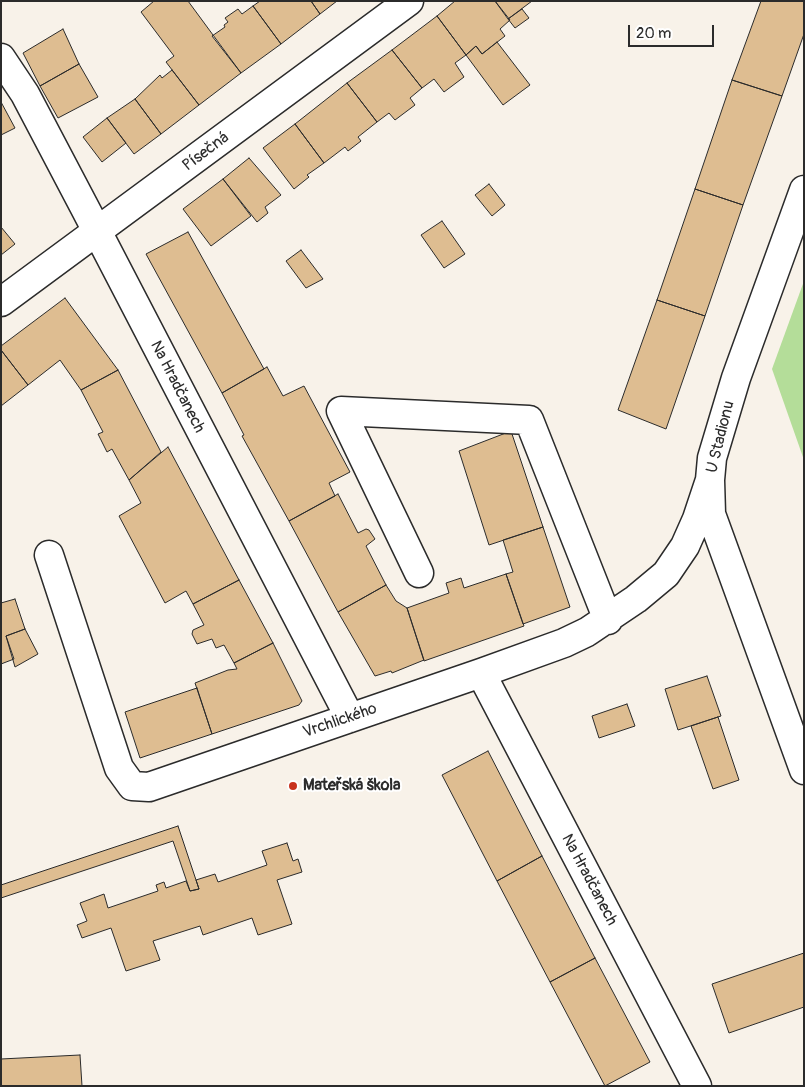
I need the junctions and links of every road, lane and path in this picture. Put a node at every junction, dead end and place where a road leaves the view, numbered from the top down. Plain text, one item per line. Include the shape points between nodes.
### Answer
1 (409, 1) edge
2 (1, 58) edge
3 (804, 190) edge
4 (97, 233) junction
5 (1, 302) edge
6 (710, 480) junction
7 (49, 555) dead end
8 (419, 573) dead end
9 (608, 620) junction
10 (481, 673) junction
11 (350, 718) junction
12 (804, 770) edge
13 (697, 1086) edge

1 - 4 street, Písečná
2 - 4 street, Na Hradčanech via 24,94
3 - 6 street, U Stadionu via 736,378 712,458
4 - 5 street, Písečná
4 - 11 street, Na Hradčanech
6 - 9 street, Vrchlického via 698,519 666,574
6 - 12 street, U Stadionu via 711,514
7 - 11 street, Vrchlického via 119,768 132,786 150,787
8 - 9 street via 341,411 529,420
9 - 10 street, Vrchlického via 564,643
10 - 11 street, Vrchlického
10 - 13 street, Na Hradčanech

